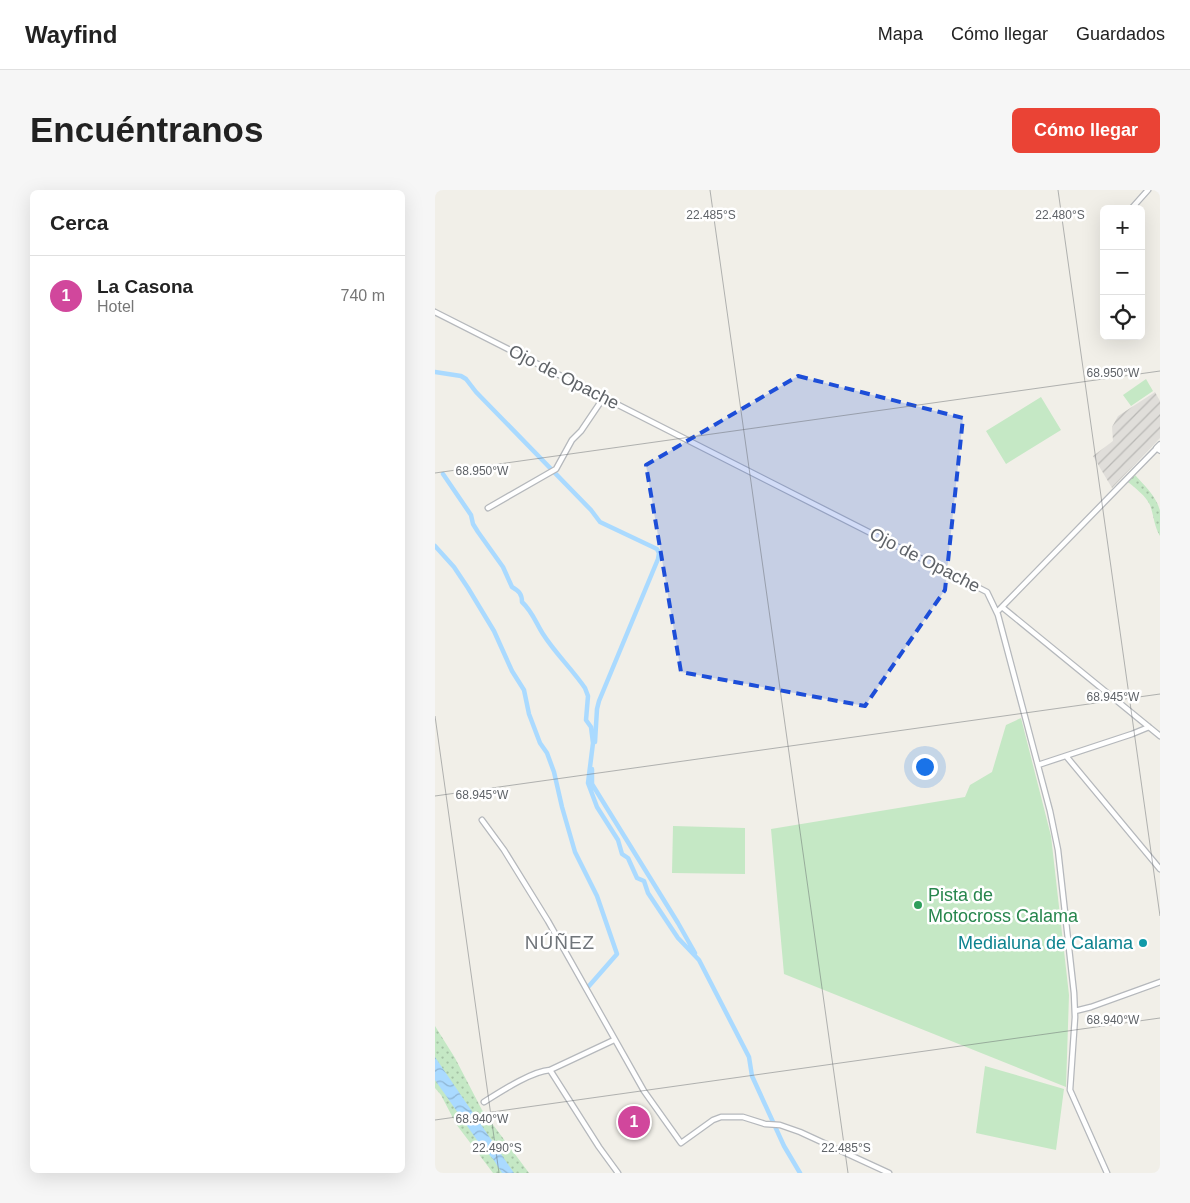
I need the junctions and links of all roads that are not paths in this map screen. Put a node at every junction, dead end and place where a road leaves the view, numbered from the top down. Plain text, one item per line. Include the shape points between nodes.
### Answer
1 (1148, 190) edge
2 (1135, 205) edge
3 (435, 312) edge
4 (603, 397) junction
5 (1159, 448) edge
6 (488, 508) dead end
7 (1002, 607) junction
8 (997, 612) junction
9 (1149, 727) junction
10 (1160, 736) edge
11 (1066, 756) junction
12 (1038, 765) junction
13 (482, 820) dead end
14 (1160, 868) edge
15 (1160, 982) edge
16 (1075, 1011) junction
17 (614, 1040) junction
18 (550, 1070) junction
19 (484, 1102) dead end
20 (618, 1173) edge
21 (889, 1173) edge
22 (1107, 1173) edge

1 - 2 street
3 - 4 street, Ojo de Opache
4 - 6 street via 553,471
4 - 8 street, Ojo de Opache via 978,586 987,592
5 - 7 street
7 - 8 street
7 - 9 street
8 - 12 street, Ojo de Opache
9 - 10 street
9 - 11 street
11 - 12 street
11 - 14 street
12 - 16 street, Ojo de Opache via 1057,850
13 - 17 street via 548,922
15 - 16 street
16 - 22 street, Ojo de Opache via 1070,1090
17 - 18 street
17 - 21 street via 644,1091 681,1143 713,1120 743,1117 800,1132
18 - 19 street via 538,1072
18 - 20 street

